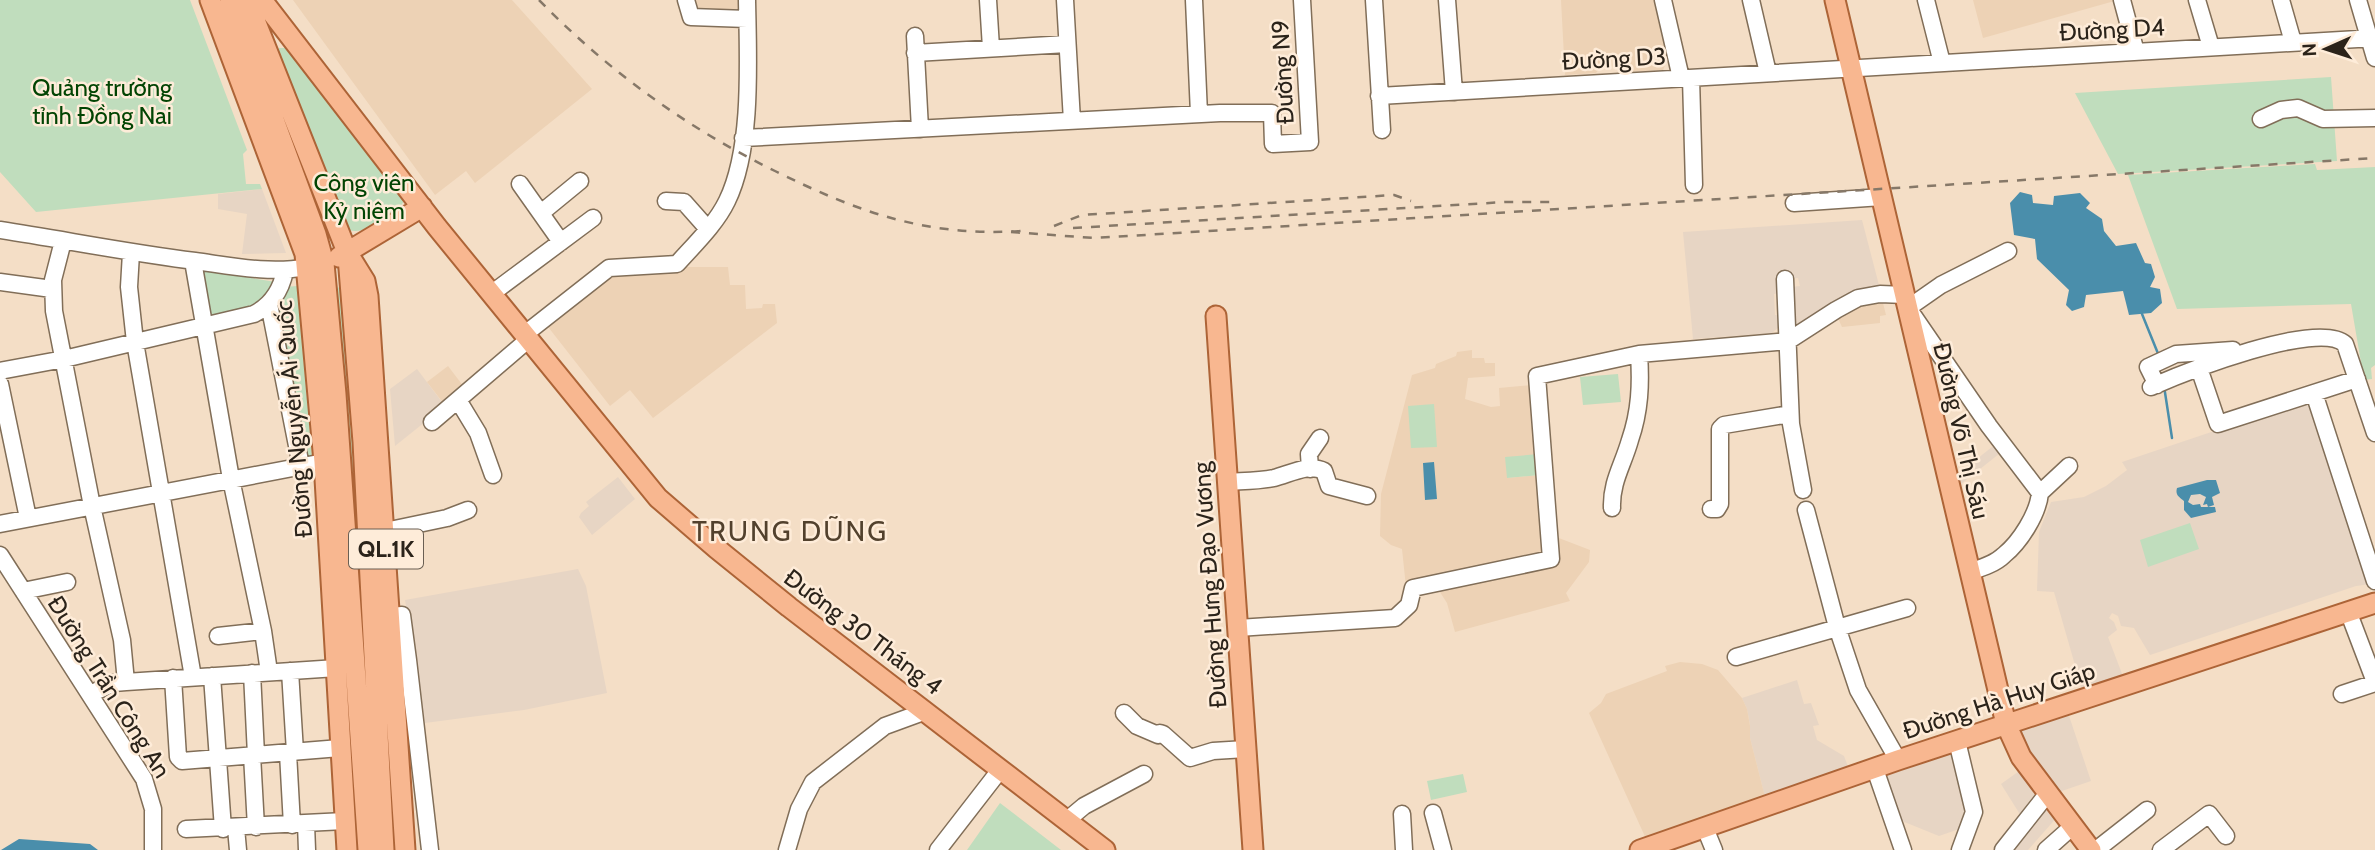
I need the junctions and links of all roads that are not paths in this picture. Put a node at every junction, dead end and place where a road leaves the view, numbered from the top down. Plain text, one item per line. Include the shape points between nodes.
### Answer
1 (210, 0) edge
2 (230, 0) edge
3 (687, 0) edge
4 (747, 0) edge
5 (988, 0) edge
6 (1065, 0) edge
7 (1194, 0) edge
8 (1301, 0) edge
9 (1374, 0) edge
10 (1447, 0) edge
11 (1663, 0) edge
12 (1751, 0) edge
13 (1835, 0) edge
14 (1926, 0) edge
15 (2122, 0) edge
16 (2197, 0) edge
17 (2281, 0) edge
18 (2358, 0) edge
19 (257, 2) edge
20 (747, 19) junction
21 (915, 36) dead end
22 (2372, 38) edge
23 (2293, 42) junction
24 (1068, 44) junction
25 (2211, 47) junction
26 (991, 48) junction
27 (2136, 52) junction
28 (915, 53) junction
29 (2375, 58) edge
30 (1942, 63) junction
31 (1852, 68) junction
32 (1768, 73) junction
33 (1686, 78) junction
34 (1454, 92) junction
35 (1379, 96) junction
36 (1199, 114) junction
37 (2375, 118) edge
38 (2261, 119) dead end
39 (1072, 121) junction
40 (920, 129) junction
41 (1382, 130) dead end
42 (743, 138) junction
43 (580, 181) dead end
44 (520, 184) dead end
45 (1694, 185) dead end
46 (1882, 197) junction
47 (666, 201) dead end
48 (1794, 204) dead end
49 (422, 207) junction
50 (541, 213) junction
51 (593, 218) dead end
52 (707, 228) junction
53 (0, 230) edge
54 (63, 241) junction
55 (561, 242) junction
56 (2008, 251) dead end
57 (348, 252) junction
58 (131, 253) junction
59 (193, 261) junction
60 (315, 265) junction
61 (285, 271) junction
62 (1785, 278) dead end
63 (0, 282) edge
64 (52, 289) junction
65 (491, 294) junction
66 (1906, 302) junction
67 (269, 304) junction
68 (1216, 316) dead end
69 (205, 326) junction
70 (527, 337) junction
71 (1788, 341) junction
72 (135, 342) junction
73 (2256, 348) junction
74 (1639, 354) junction
75 (64, 359) junction
76 (2199, 368) junction
77 (0, 371) edge
78 (2357, 379) junction
79 (0, 384) edge
80 (2314, 393) junction
81 (457, 400) junction
82 (1790, 414) junction
83 (432, 422) dead end
84 (2375, 433) edge
85 (1320, 438) dead end
86 (324, 462) junction
87 (301, 466) junction
88 (2069, 467) dead end
89 (1310, 469) junction
90 (493, 475) dead end
91 (231, 479) junction
92 (1228, 482) junction
93 (1803, 490) dead end
94 (162, 492) junction
95 (2040, 493) junction
96 (1367, 496) dead end
97 (92, 506) junction
98 (1612, 508) dead end
99 (1711, 509) dead end
100 (468, 510) dead end
101 (1806, 510) dead end
102 (28, 518) junction
103 (0, 524) edge
104 (385, 531) junction
105 (0, 555) edge
106 (1969, 572) junction
107 (2375, 581) edge
108 (67, 582) dead end
109 (23, 591) junction
110 (1907, 608) dead end
111 (2373, 608) edge
112 (2348, 611) junction
113 (1838, 627) junction
114 (1238, 628) junction
115 (263, 631) junction
116 (218, 636) dead end
117 (1736, 657) dead end
118 (392, 662) junction
119 (346, 667) junction
120 (290, 671) junction
121 (260, 673) junction
122 (212, 676) junction
123 (193, 677) junction
124 (173, 678) junction
125 (125, 682) junction
126 (2375, 682) edge
127 (90, 694) junction
128 (2342, 694) dead end
129 (926, 711) junction
130 (1124, 713) dead end
131 (2006, 724) junction
132 (1956, 741) junction
133 (341, 748) junction
134 (1246, 749) junction
135 (292, 752) junction
136 (254, 755) junction
137 (219, 758) junction
138 (1898, 760) junction
139 (1875, 769) junction
140 (1000, 770) junction
141 (1144, 774) dead end
142 (2049, 793) junction
143 (2147, 810) dead end
144 (1433, 813) dead end
145 (1402, 814) dead end
146 (345, 821) junction
147 (1066, 821) junction
148 (299, 824) junction
149 (2073, 826) junction
150 (256, 827) junction
151 (1704, 828) junction
152 (230, 829) junction
153 (186, 830) dead end
154 (2226, 836) dead end
155 (153, 850) edge
156 (238, 850) edge
157 (307, 850) edge
158 (346, 850) edge
159 (368, 850) edge
160 (384, 850) edge
161 (405, 850) edge
162 (430, 850) edge
163 (787, 850) edge
164 (937, 850) edge
165 (1105, 850) edge
166 (1253, 850) edge
167 (1404, 850) edge
168 (1443, 850) edge
169 (1640, 850) edge
170 (1714, 850) edge
171 (1903, 850) edge
172 (1960, 850) edge
173 (2003, 850) edge
174 (2046, 850) edge
175 (2094, 850) edge
176 (2161, 850) edge

1 - 60 main road, Đường Nguyễn Ái Quốc / QL.1K via 300,239
2 - 60 main road, Đường Nguyễn Ái Quốc / QL.1K via 316,234
3 - 20 street via 691,17
4 - 20 street
5 - 26 street
6 - 24 street
7 - 36 street
8 - 36 street, Đường N9 via 1310,142 1273,144 1272,113
9 - 35 street
10 - 34 street
11 - 33 street
12 - 32 street
13 - 31 main road, Đường Võ Thị Sáu
14 - 30 street
15 - 27 street
16 - 25 street
17 - 23 street
18 - 22 street
19 - 49 main road, Đường 30 Tháng 4
19 - 57 main road, QL.1K
20 - 42 street
21 - 28 street
22 - 23 street, Đường D4
22 - 29 street
23 - 25 street, Đường D4
24 - 26 street
24 - 39 street
25 - 27 street, Đường D4
26 - 28 street
27 - 30 street, Đường D4
28 - 40 street
30 - 31 street, Đường D4
31 - 32 street, Đường D3
31 - 46 main road, Đường Võ Thị Sáu
32 - 33 street, Đường D3
33 - 34 street, Đường D3
33 - 45 street
34 - 35 street, Đường D3
35 - 41 street
36 - 39 street
37 - 38 street via 2323,119 2298,108
39 - 40 street
40 - 42 street
42 - 52 street via 730,194
43 - 50 street
44 - 50 street
46 - 48 street
46 - 66 main road, Đường Võ Thị Sáu
47 - 52 street via 684,202
49 - 57 main road
49 - 65 main road, Đường 30 Tháng 4
50 - 55 street
51 - 55 street
52 - 70 street via 677,264 610,268
53 - 54 street
54 - 58 street
54 - 64 street
55 - 65 street
56 - 66 street
57 - 60 main road
57 - 104 main road, QL.1K via 368,296
57 - 118 main road, QL.1K via 363,442
58 - 59 street
58 - 72 street via 129,287
59 - 61 street
59 - 69 street
60 - 61 street
60 - 86 main road, Đường Nguyễn Ái Quốc / QL.1K
60 - 119 main road, Đường Nguyễn Ái Quốc / QL.1K via 337,394
61 - 67 street
62 - 71 street
63 - 64 street
64 - 75 street
65 - 70 main road, Đường 30 Tháng 4
66 - 71 street via 1880,294 1858,298
66 - 95 street
66 - 106 main road, Đường Võ Thị Sáu
67 - 69 street via 254,314
67 - 87 street
68 - 92 main road, Đường Hưng Đạo Vương
69 - 72 street
69 - 91 street
70 - 81 street
70 - 129 main road, Đường 30 Tháng 4 via 665,504 779,599
71 - 74 street
71 - 82 street
72 - 75 street
72 - 94 street
73 - 76 street
73 - 76 street via 2176,354 2148,368 2154,386
73 - 78 street via 2292,340 2336,339 2345,344
74 - 98 street via 1639,403 1611,491
74 - 114 street via 1537,376 1551,559 1413,588 1409,606 1395,618
75 - 77 street
75 - 97 street
76 - 80 street via 2218,424
78 - 80 street
78 - 84 street
79 - 102 street
80 - 107 street
81 - 83 street
81 - 90 street via 478,433
82 - 93 street
82 - 99 street via 1720,429 1720,504
85 - 89 street via 1309,454
86 - 87 street
86 - 119 main road, Đường Nguyễn Ái Quốc / QL.1K
87 - 91 street
88 - 95 street
89 - 92 street
89 - 96 street via 1322,469 1329,486 1336,490
91 - 94 street
91 - 115 street
92 - 114 main road, Đường Hưng Đạo Vương
94 - 97 street
94 - 123 street
95 - 106 street via 2030,520 2005,555
97 - 102 street
97 - 125 street via 121,640
100 - 104 street
101 - 113 street
102 - 103 street
104 - 118 main road, QL.1K
105 - 109 street, Đường Trần Công An
106 - 131 main road, Đường Võ Thị Sáu
108 - 109 street
109 - 127 street, Đường Trần Công An
110 - 113 street
111 - 112 main road, Đường Hà Huy Giáp
112 - 126 street
112 - 131 main road, Đường Hà Huy Giáp
113 - 117 street
113 - 138 street via 1857,690
114 - 134 main road, Đường Hưng Đạo Vương
115 - 116 street
115 - 121 street
118 - 119 main road
118 - 160 main road, QL.1K
118 - 161 main road, QL.1K
118 - 162 street
119 - 120 street
119 - 133 main road, Đường Nguyễn Ái Quốc / QL.1K
119 - 159 main road, Đường Nguyễn Ái Quốc / QL.1K
120 - 121 street
120 - 135 street
121 - 122 street
121 - 136 street
122 - 123 street
122 - 137 street
123 - 124 street
124 - 125 street
124 - 137 street via 179,759
125 - 127 street
126 - 128 street
127 - 155 street, Đường Trần Công An via 144,779 153,809
129 - 140 main road, Đường 30 Tháng 4
129 - 163 street via 885,726 813,782 794,821
130 - 134 street via 1137,726 1163,734 1190,758
131 - 132 main road, Đường Hà Huy Giáp
131 - 142 main road, Đường Võ Thị Sáu via 2018,752
132 - 138 main road, Đường Hà Huy Giáp
132 - 172 street via 1974,812
133 - 135 street
133 - 146 main road, Đường Nguyễn Ái Quốc / QL.1K
134 - 166 main road, Đường Hưng Đạo Vương
135 - 136 street
135 - 148 street
136 - 137 street
136 - 150 street
137 - 152 street
138 - 139 main road, Đường Hà Huy Giáp
139 - 151 main road, Đường Hà Huy Giáp
139 - 171 street
140 - 147 main road, Đường 30 Tháng 4
140 - 164 street
141 - 147 street via 1084,806
142 - 149 main road, Đường Võ Thị Sáu
142 - 173 street
143 - 175 street
144 - 168 street
145 - 167 street
146 - 148 street
146 - 158 main road, Đường Nguyễn Ái Quốc / QL.1K
147 - 165 main road, Đường 30 Tháng 4
148 - 150 street
148 - 157 street
149 - 174 street
149 - 175 main road, Đường Võ Thị Sáu
150 - 152 street
151 - 169 main road, Đường Hà Huy Giáp
151 - 170 street
152 - 153 street
152 - 156 street
154 - 176 street via 2209,814

